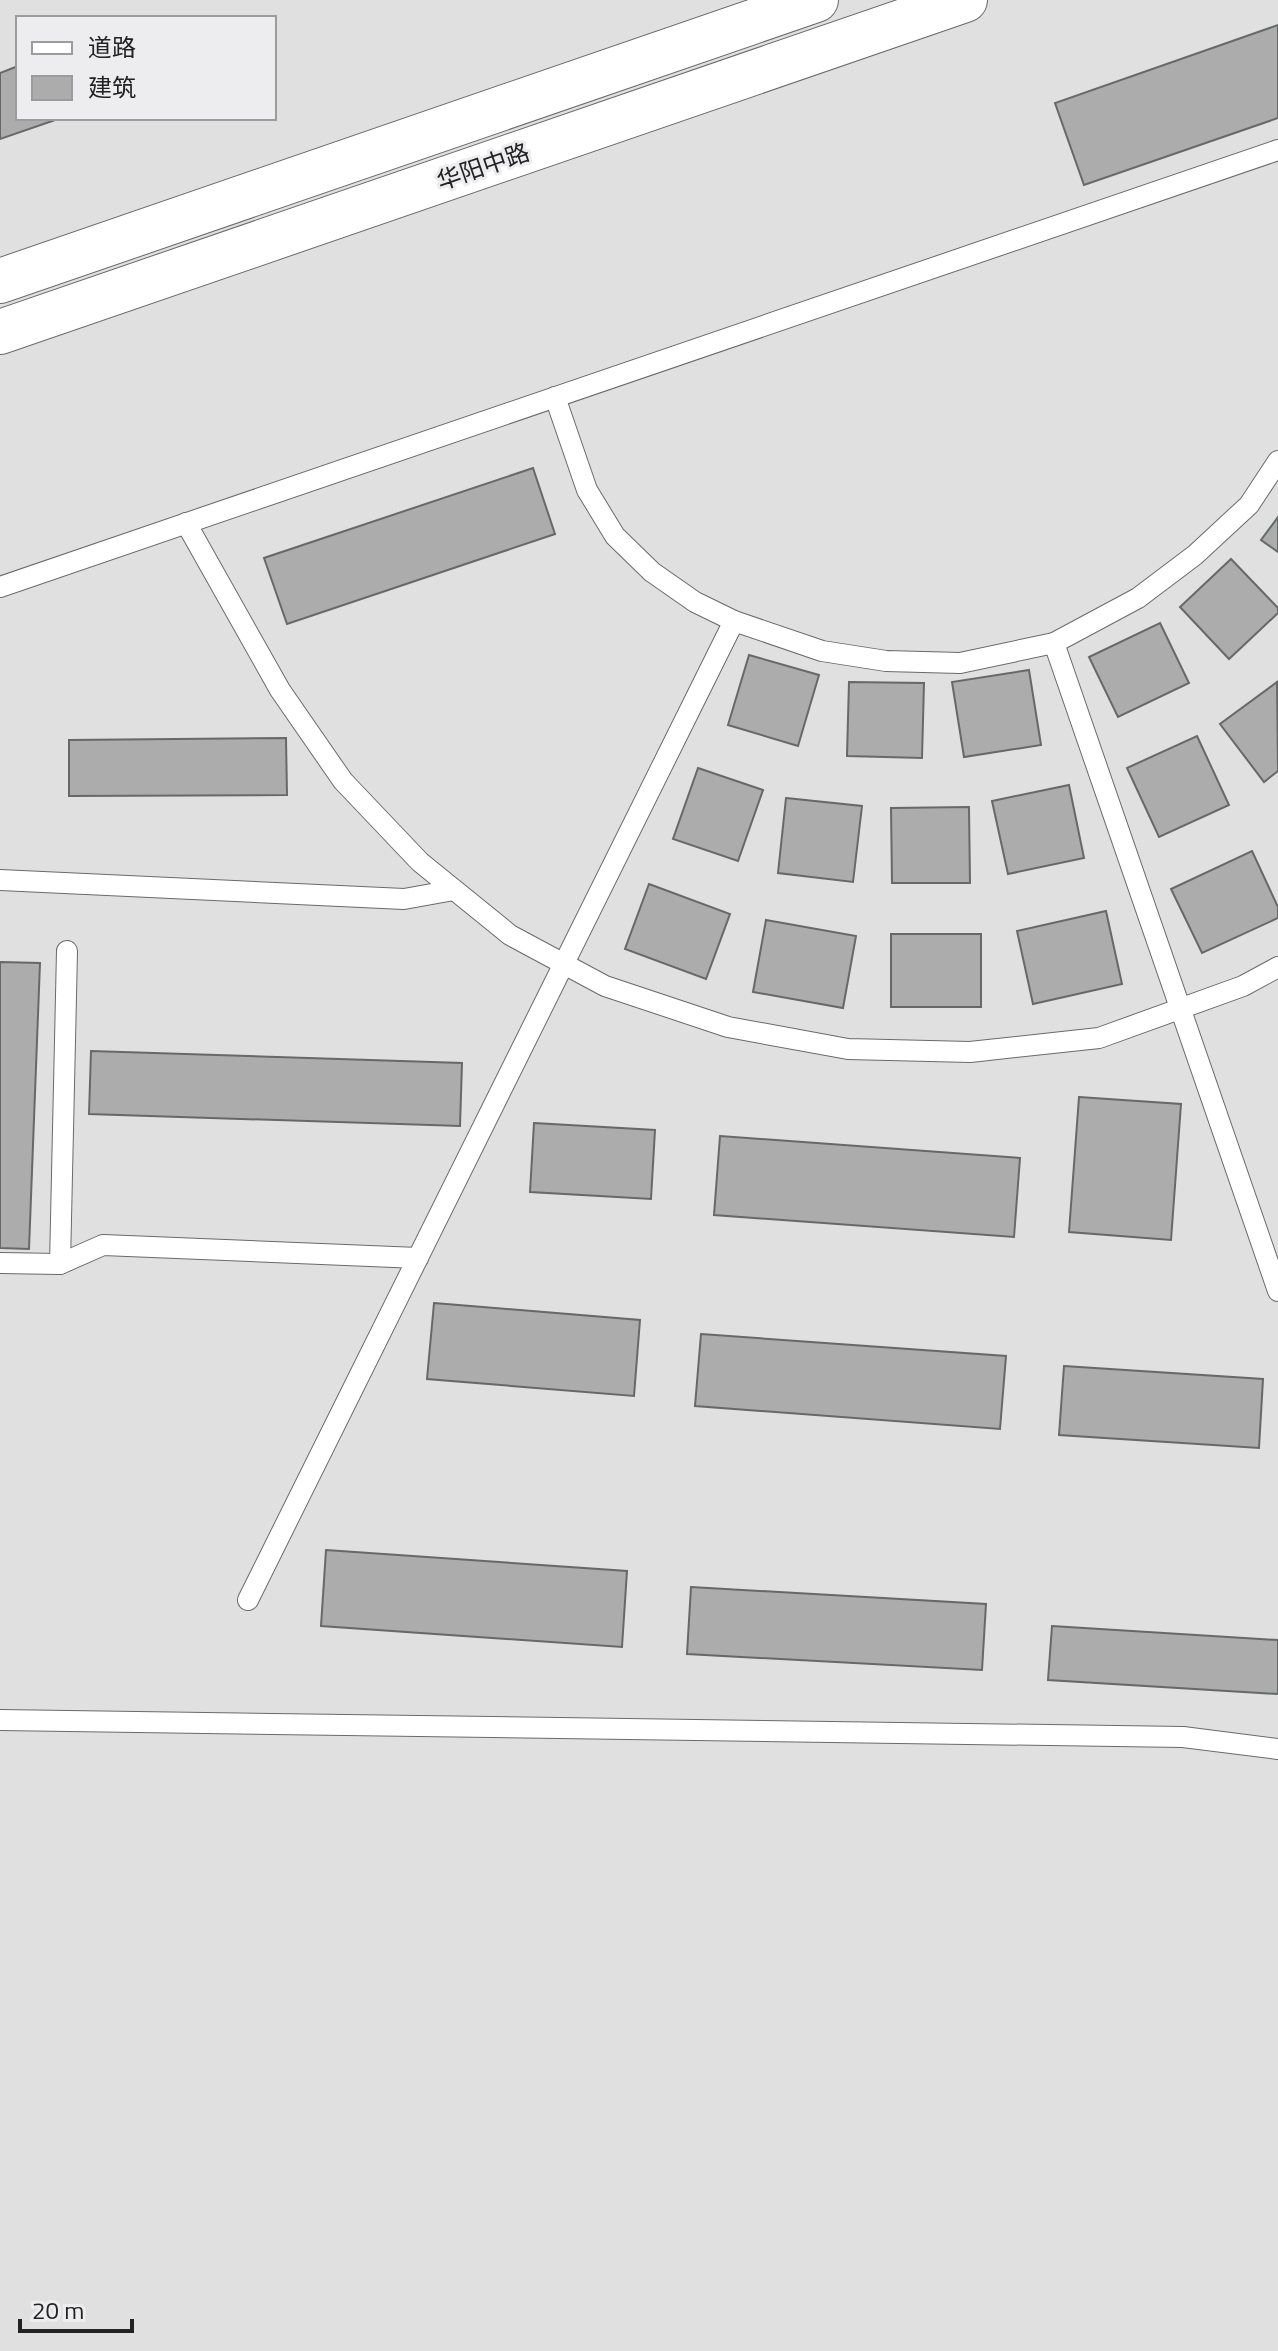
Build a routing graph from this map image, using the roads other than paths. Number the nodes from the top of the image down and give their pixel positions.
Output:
1 (816, 0) edge
2 (965, 0) edge
3 (1278, 150) edge
4 (0, 281) edge
5 (0, 332) edge
6 (555, 397) junction
7 (1278, 461) edge
8 (186, 523) junction
9 (0, 587) edge
10 (734, 621) junction
11 (1054, 643) junction
12 (0, 880) edge
13 (454, 890) junction
14 (67, 951) dead end
15 (564, 964) junction
16 (1278, 967) edge
17 (1181, 1008) junction
18 (418, 1258) junction
19 (0, 1263) edge
20 (60, 1264) junction
21 (1278, 1291) edge
22 (248, 1600) dead end
23 (0, 1720) edge
24 (1278, 1749) edge

1 - 4 main road, 华阳中路
2 - 5 main road, 华阳中路
3 - 6 lane
6 - 8 lane
6 - 10 lane
7 - 11 lane
8 - 9 lane
8 - 13 lane
10 - 11 lane
10 - 15 lane
11 - 17 lane
12 - 13 lane
13 - 15 lane
14 - 20 lane
15 - 17 lane
15 - 18 lane
16 - 17 lane
17 - 21 lane
18 - 20 lane
18 - 22 lane
19 - 20 lane
23 - 24 lane

